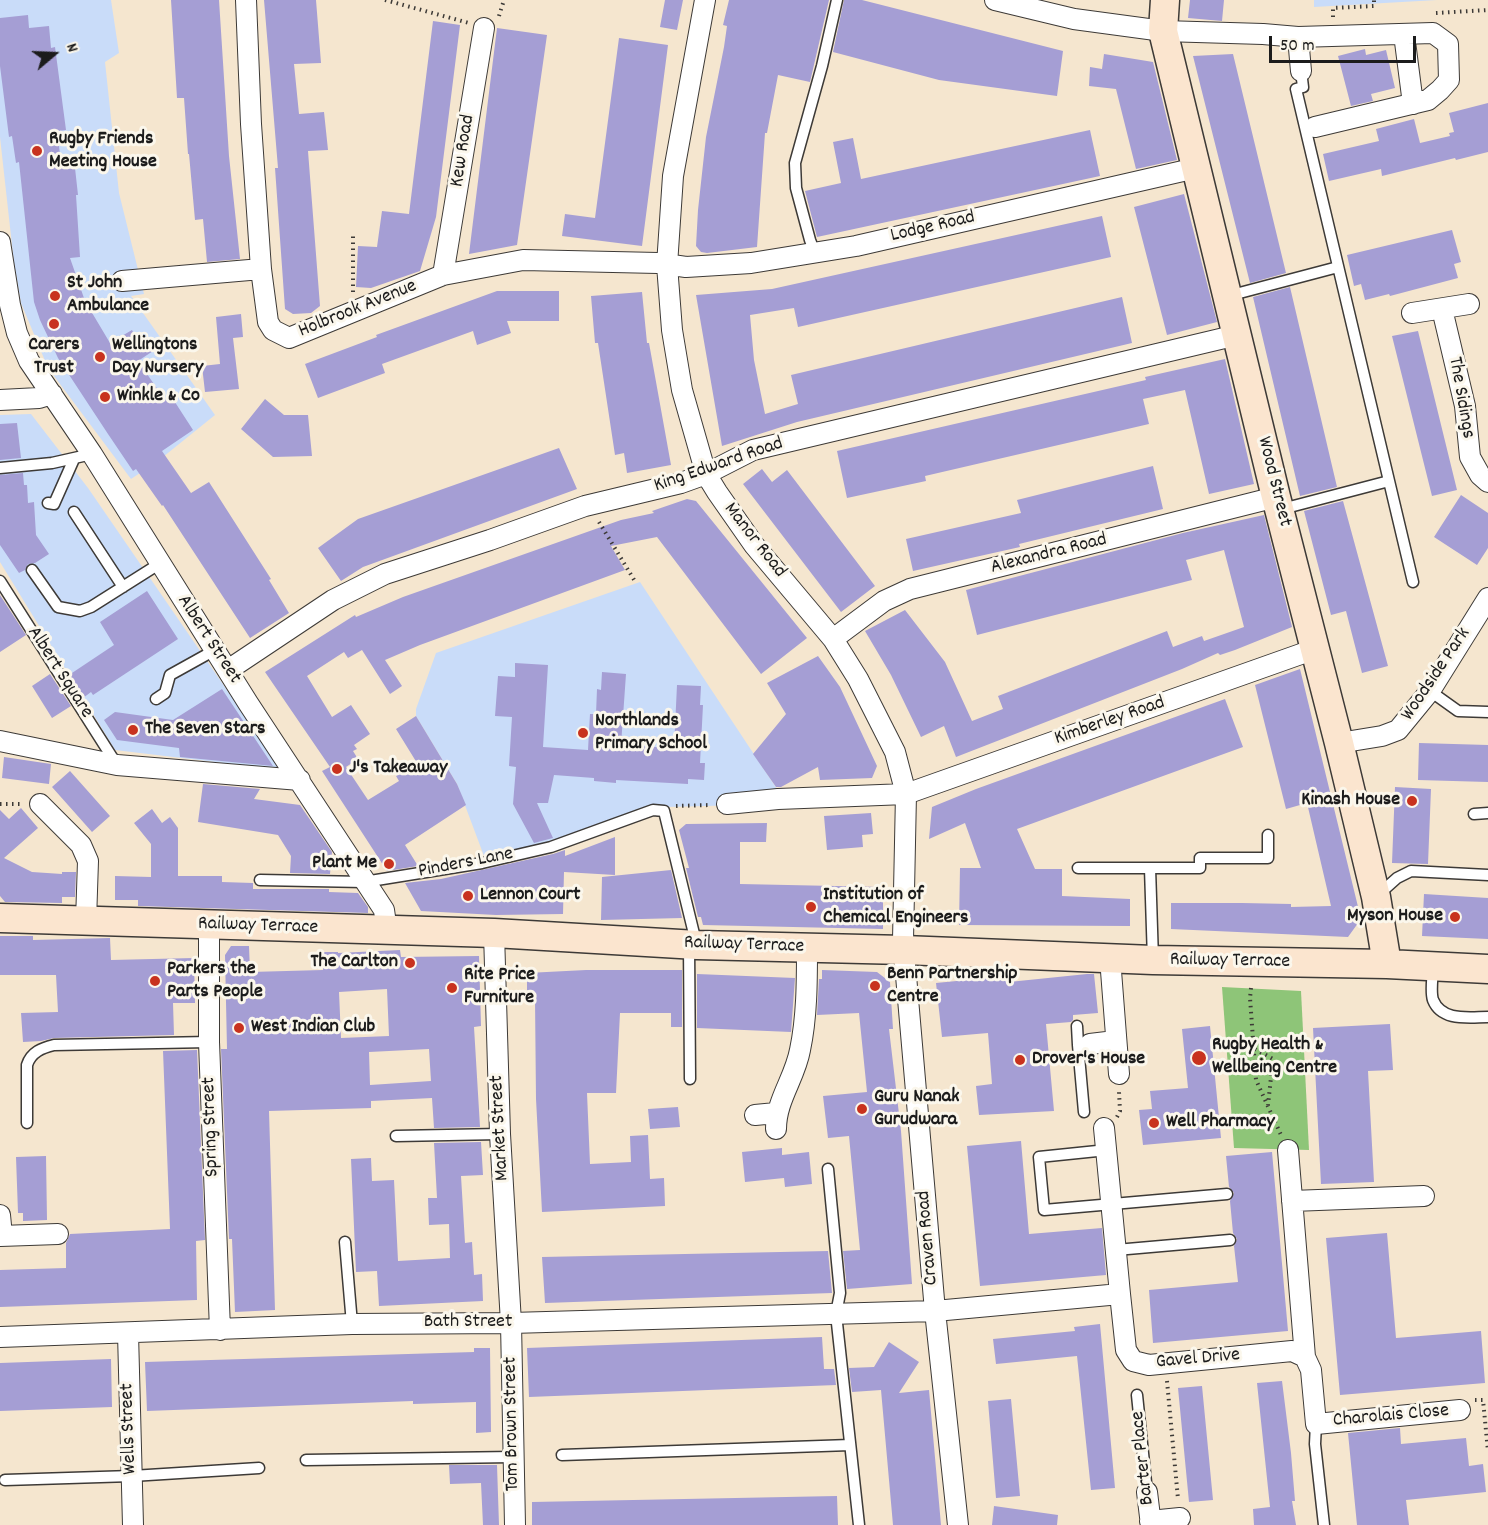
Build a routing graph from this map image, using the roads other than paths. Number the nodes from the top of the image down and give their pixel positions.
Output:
1 (246, 0) edge
2 (705, 0) edge
3 (837, 0) edge
4 (995, 0) edge
5 (1165, 0) edge
6 (484, 28) road end
7 (1163, 31) junction
8 (1404, 34) junction
9 (1298, 37) junction
10 (1301, 71) joint
11 (1413, 104) junction
12 (1315, 127) dead end
13 (1196, 168) junction
14 (0, 242) edge
15 (815, 253) junction
16 (667, 265) junction
17 (1338, 267) junction
18 (261, 269) junction
19 (2, 270) edge
20 (443, 275) junction
21 (122, 282) dead end
22 (1228, 297) junction
23 (1469, 303) dead end
24 (5, 306) edge
25 (1442, 309) junction
26 (1412, 313) dead end
27 (1237, 335) junction
28 (52, 394) junction
29 (0, 400) edge
30 (83, 457) junction
31 (0, 468) edge
32 (706, 474) junction
33 (1389, 481) junction
34 (1488, 482) edge
35 (48, 503) dead end
36 (1277, 504) junction
37 (75, 512) dead end
38 (159, 564) junction
39 (32, 570) dead end
40 (0, 581) edge
41 (1413, 582) dead end
42 (123, 587) junction
43 (1488, 598) edge
44 (833, 639) junction
45 (1315, 649) junction
46 (215, 650) junction
47 (228, 670) junction
48 (1430, 691) junction
49 (156, 699) dead end
50 (1488, 712) edge
51 (0, 741) edge
52 (1339, 743) junction
53 (117, 765) junction
54 (300, 780) junction
55 (906, 794) junction
56 (40, 804) dead end
57 (727, 804) road end
58 (1488, 813) edge
59 (1474, 814) dead end
60 (1268, 835) dead end
61 (1078, 868) dead end
62 (1150, 868) junction
63 (1488, 875) edge
64 (260, 880) dead end
65 (364, 882) junction
66 (1376, 897) junction
67 (0, 918) edge
68 (86, 921) junction
69 (209, 925) junction
70 (387, 931) junction
71 (494, 933) junction
72 (693, 945) junction
73 (807, 948) junction
74 (904, 951) junction
75 (1110, 958) junction
76 (1154, 960) junction
77 (1387, 964) junction
78 (1433, 966) junction
79 (1488, 969) edge
80 (1488, 1017) edge
81 (1077, 1026) dead end
82 (1115, 1041) junction
83 (209, 1042) junction
84 (1084, 1044) junction
85 (1119, 1074) road end
86 (690, 1079) dead end
87 (1084, 1112) dead end
88 (755, 1115) dead end
89 (27, 1123) dead end
90 (501, 1134) junction
91 (396, 1136) dead end
92 (1106, 1139) joint
93 (1288, 1150) road end
94 (828, 1169) dead end
95 (1227, 1194) dead end
96 (1424, 1196) dead end
97 (1292, 1201) junction
98 (1112, 1204) junction
99 (0, 1215) edge
100 (58, 1234) dead end
101 (1, 1236) edge
102 (1230, 1240) dead end
103 (345, 1242) dead end
104 (1116, 1251) junction
105 (1120, 1294) junction
106 (935, 1311) junction
107 (836, 1314) junction
108 (511, 1323) junction
109 (352, 1324) junction
110 (220, 1330) junction
111 (128, 1333) junction
112 (0, 1337) edge
113 (1305, 1357) junction
114 (1137, 1395) dead end
115 (1460, 1410) road end
116 (1316, 1424) junction
117 (850, 1445) junction
118 (562, 1455) dead end
119 (513, 1456) junction
120 (306, 1460) dead end
121 (259, 1468) dead end
122 (132, 1476) junction
123 (5, 1480) dead end
124 (1147, 1492) joint
125 (1180, 1518) road end
126 (1150, 1523) edge
127 (134, 1525) edge
128 (515, 1525) edge
129 (858, 1525) edge
130 (958, 1525) edge
131 (1324, 1525) edge

1 - 18 street, Holbrook Avenue
2 - 16 street, Manor Road
3 - 15 lane
4 - 7 street
5 - 7 street, Wood Street
6 - 20 street, Kew Road
7 - 9 street
7 - 13 street, Wood Street
8 - 9 street
8 - 11 street
8 - 11 street
9 - 10 street
10 - 17 lane
11 - 12 street
13 - 15 street, Lodge Road
13 - 22 street, Wood Street
14 - 19 street, Albert Street
15 - 16 street, Lodge Road
16 - 20 street, Holbrook Avenue
16 - 32 street, Manor Road
17 - 22 lane
17 - 33 lane
18 - 20 street, Holbrook Avenue
18 - 21 street
19 - 24 street, Albert Street
22 - 27 street, Wood Street
23 - 25 street
24 - 28 street, Albert Street
25 - 26 street
25 - 34 street, The Sidings
27 - 32 street, King Edward Road
27 - 36 street, Wood Street
28 - 29 street
28 - 30 street, Albert Street
30 - 31 lane
30 - 35 lane
30 - 38 street, Albert Street
32 - 44 street, Manor Road
32 - 47 street, King Edward Road
33 - 36 lane
33 - 41 lane
36 - 44 street, Alexandra Road
36 - 45 street, Wood Street
37 - 42 lane
38 - 42 lane
38 - 46 street, Albert Street
39 - 42 lane
40 - 53 lane, Albert Square
43 - 48 street, Woodside Park
44 - 55 street, Manor Road
45 - 52 street, Wood Street
45 - 55 street, Kimberley Road
46 - 47 street, Albert Street
46 - 49 lane
47 - 54 street, Albert Street
48 - 50 lane
48 - 52 street, Woodside Park
51 - 53 street
52 - 66 street, Wood Street
53 - 54 street
54 - 65 street, Albert Street
55 - 57 street
55 - 74 street, Manor Road
56 - 68 street
58 - 59 lane
60 - 62 lane
61 - 62 lane
62 - 76 lane
63 - 66 lane
64 - 65 lane, Pinders Lane
65 - 70 street, Albert Street
65 - 72 lane, Pinders Lane
66 - 77 street, Wood Street
67 - 68 street, Railway Terrace
68 - 69 street, Railway Terrace
69 - 70 street, Railway Terrace
69 - 83 street, Spring Street
70 - 71 street, Railway Terrace
71 - 72 street, Railway Terrace
71 - 90 street, Market Street
72 - 73 street, Railway Terrace
72 - 86 lane
73 - 74 street, Railway Terrace
73 - 88 street
74 - 75 street, Railway Terrace
74 - 106 street, Craven Road
75 - 76 street, Railway Terrace
75 - 82 street
76 - 77 street, Railway Terrace
77 - 78 street, Railway Terrace
78 - 79 street, Railway Terrace
78 - 80 lane
81 - 84 lane
82 - 84 street
82 - 85 street
83 - 89 lane
83 - 110 street, Spring Street
84 - 87 lane
90 - 91 lane
90 - 108 street, Market Street
92 - 98 street
92 - 98 lane
93 - 97 street
94 - 107 lane
95 - 98 lane
96 - 97 street
97 - 113 street
98 - 104 street
99 - 101 street
100 - 101 street
102 - 104 lane
103 - 109 lane
104 - 105 street
105 - 106 street
105 - 113 street, Gavel Drive
106 - 107 street, Bath Street
106 - 130 street, Craven Road
107 - 108 street, Bath Street
107 - 117 lane
108 - 109 street, Bath Street
108 - 119 street, Tom Brown Street
109 - 110 street, Bath Street
110 - 111 street, Bath Street
111 - 112 street, Bath Street
111 - 122 street, Wells Street
113 - 116 street
114 - 124 lane, Barter Place
115 - 116 street, Charolais Close
116 - 131 lane, Charolais Close
117 - 118 lane
117 - 129 lane
119 - 120 lane
119 - 128 street, Tom Brown Street
121 - 122 lane
122 - 123 lane
122 - 127 street, Wells Street
124 - 126 street, Barter Place
125 - 126 street, Barter Place

